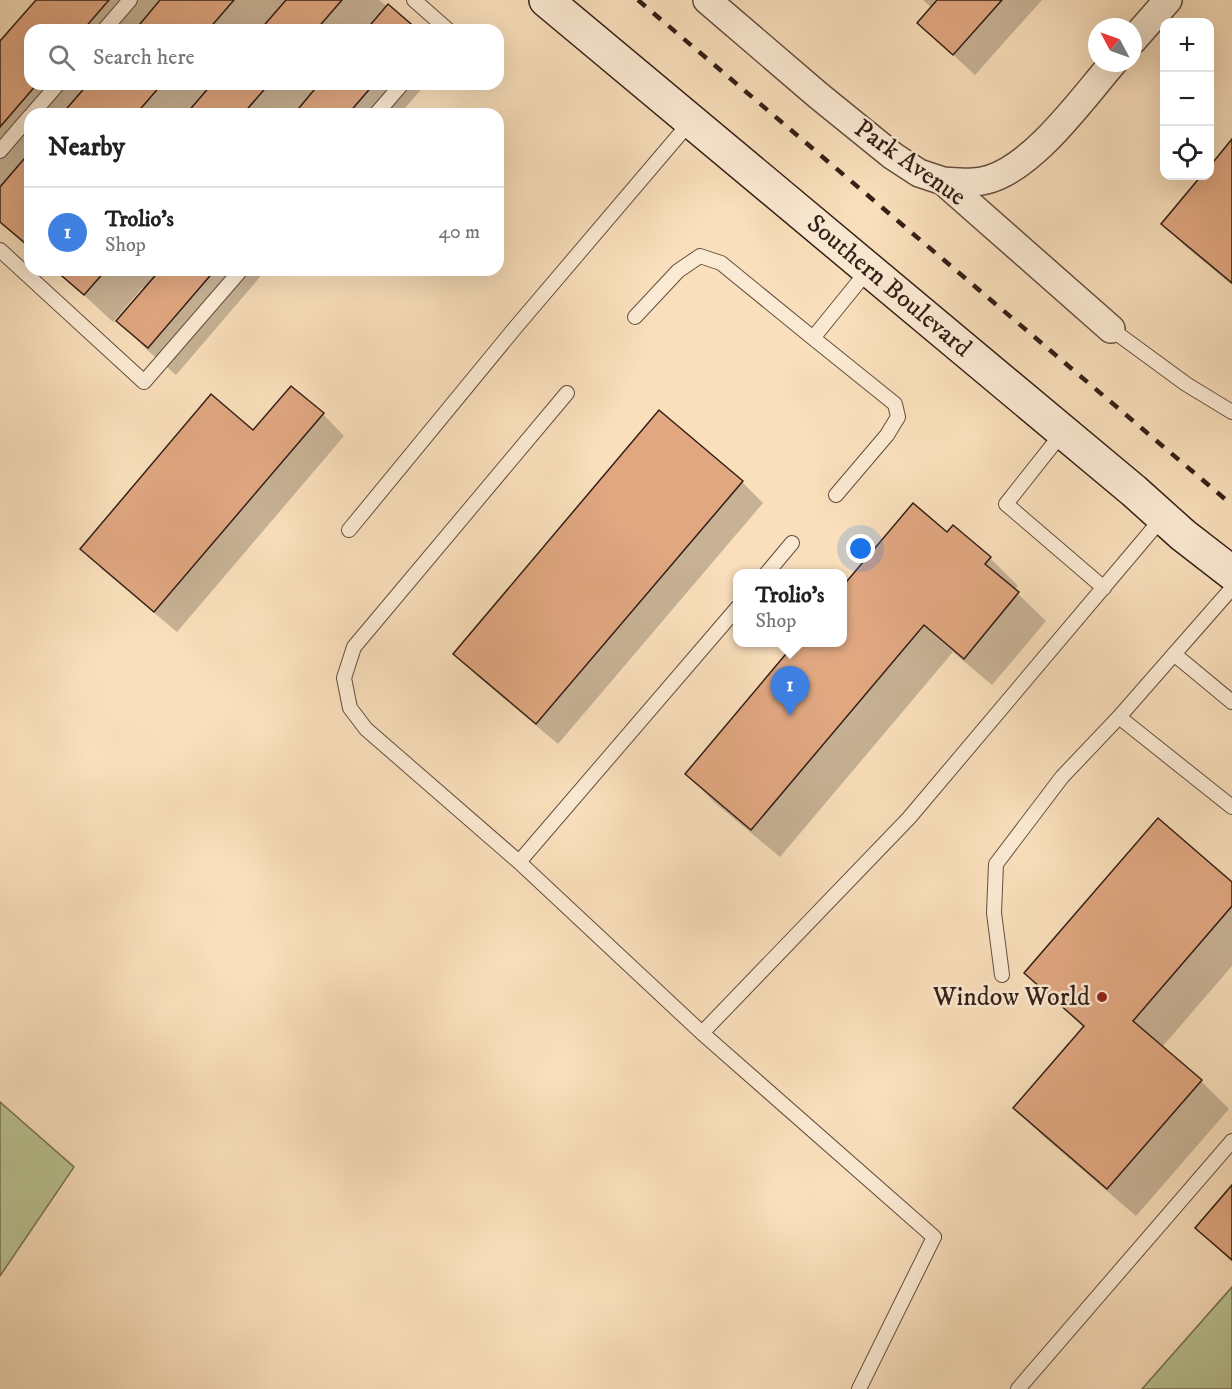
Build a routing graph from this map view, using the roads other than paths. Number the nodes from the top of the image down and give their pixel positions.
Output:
1 (130, 0) edge
2 (414, 0) edge
3 (546, 0) edge
4 (707, 0) edge
5 (1168, 0) edge
6 (109, 24) edge
7 (441, 24) edge
8 (1142, 30) edge
9 (1105, 72) edge
10 (53, 90) edge
11 (397, 90) edge
12 (37, 108) edge
13 (381, 108) edge
14 (691, 121) junction
15 (24, 123) edge
16 (0, 151) edge
17 (943, 181) junction
18 (0, 250) edge
19 (869, 269) junction
20 (24, 272) edge
21 (28, 276) edge
22 (236, 276) edge
23 (635, 317) dead end
24 (1111, 329) joint
25 (813, 338) junction
26 (567, 393) dead end
27 (1232, 412) edge
28 (1064, 432) junction
29 (836, 495) dead end
30 (1163, 517) junction
31 (349, 530) dead end
32 (792, 543) dead end
33 (769, 569) edge
34 (1232, 573) edge
35 (1104, 588) junction
36 (1232, 588) edge
37 (733, 613) edge
38 (1174, 654) junction
39 (1232, 702) edge
40 (1119, 717) junction
41 (1232, 807) edge
42 (519, 862) junction
43 (1002, 975) dead end
44 (702, 1033) junction
45 (1232, 1141) edge
46 (859, 1389) edge
47 (1018, 1389) edge

1 - 6 lane
2 - 7 lane
3 - 14 street, Southern Boulevard
4 - 17 street, Park Avenue
5 - 8 street
9 - 17 street
10 - 12 lane
11 - 13 lane
14 - 19 street, Southern Boulevard
14 - 31 lane
15 - 16 lane
17 - 24 street, Park Avenue
18 - 20 lane
19 - 25 lane
19 - 28 street, Southern Boulevard
21 - 22 lane
23 - 25 lane
24 - 27 lane
25 - 29 lane
26 - 42 lane
28 - 30 street, Southern Boulevard
28 - 35 lane
30 - 34 street, Southern Boulevard
30 - 35 lane
32 - 33 lane
35 - 44 lane
36 - 38 lane
37 - 42 lane
38 - 39 lane
38 - 40 lane
40 - 41 lane
40 - 43 lane
42 - 44 lane
44 - 46 lane
45 - 47 lane

